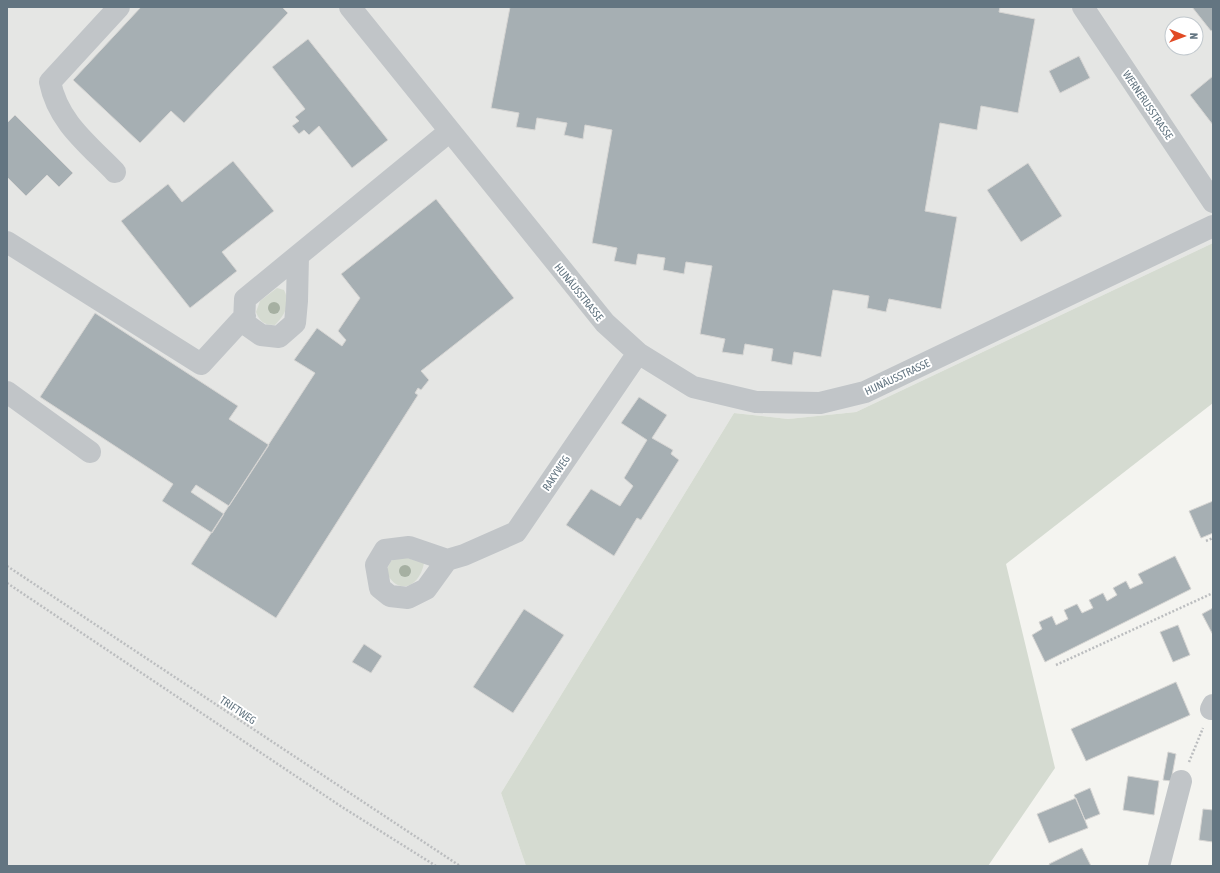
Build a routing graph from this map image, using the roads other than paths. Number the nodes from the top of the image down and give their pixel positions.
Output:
1 (118, 7) edge
2 (350, 7) edge
3 (1082, 7) edge
4 (450, 131) junction
5 (115, 172) dead end
6 (1213, 202) edge
7 (1213, 226) edge
8 (7, 242) edge
9 (298, 256) junction
10 (245, 316) junction
11 (638, 353) junction
12 (7, 392) edge
13 (90, 452) dead end
14 (447, 560) dead end
15 (1181, 781) road end
16 (1159, 866) edge

1 - 5 street
2 - 4 street, HUNÄUSSTRASSE
3 - 6 street, WERNERUSSTRASSE
4 - 9 street
4 - 11 street, HUNÄUSSTRASSE
7 - 11 street, HUNÄUSSTRASSE
8 - 10 street
9 - 10 street
9 - 10 street
11 - 14 street, RAKYWEG
12 - 13 street
15 - 16 street

